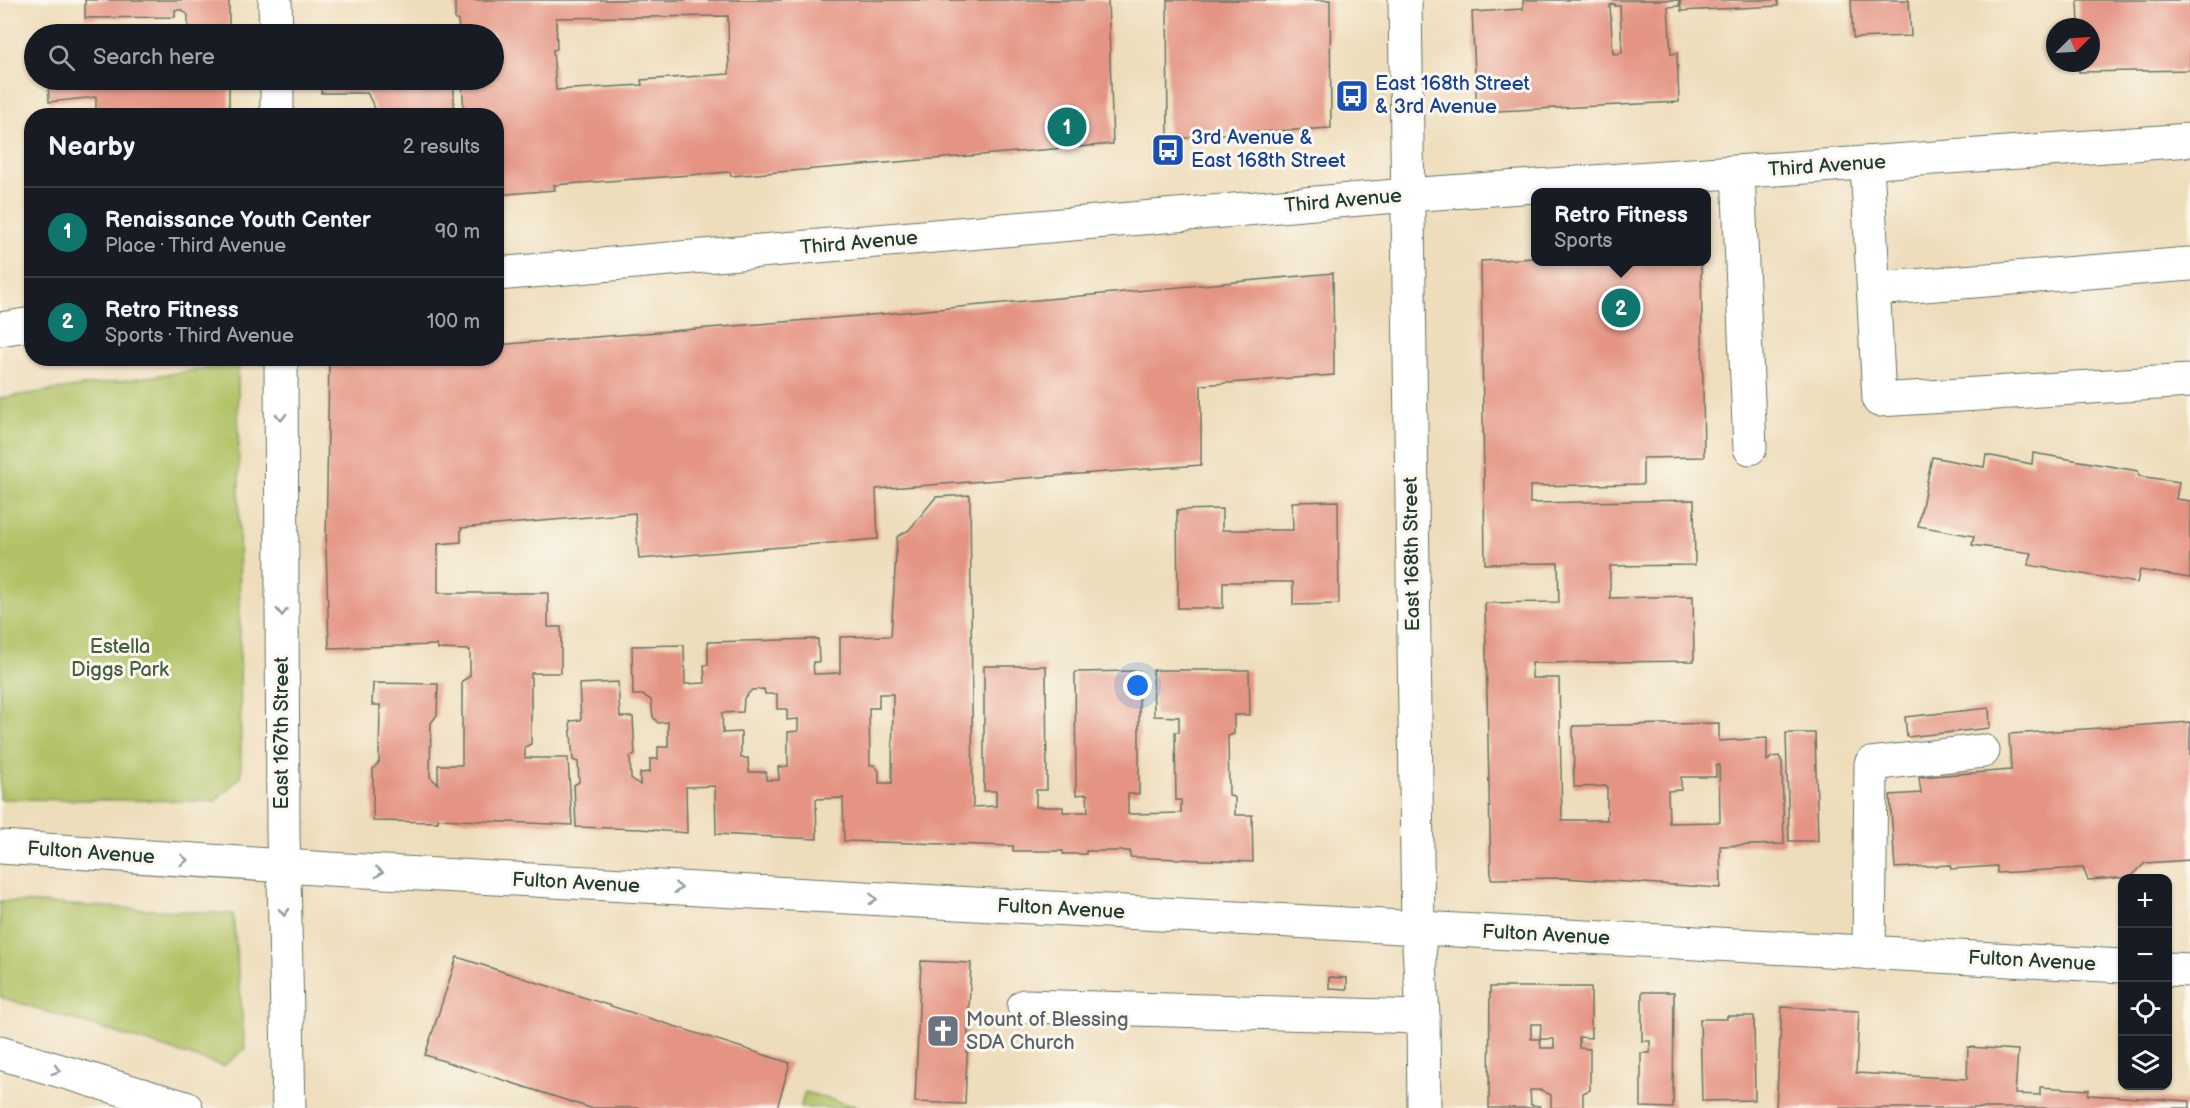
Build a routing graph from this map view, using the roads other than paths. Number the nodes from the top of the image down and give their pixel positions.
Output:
1 (275, 0) edge
2 (1405, 0) edge
3 (276, 24) edge
4 (277, 90) edge
5 (278, 108) edge
6 (2190, 140) edge
7 (1867, 163) junction
8 (1738, 172) junction
9 (1407, 195) junction
10 (2190, 264) edge
11 (504, 273) edge
12 (1874, 289) junction
13 (24, 325) edge
14 (0, 328) edge
15 (281, 366) edge
16 (2190, 381) edge
17 (1750, 448) dead end
18 (1983, 751) dead end
19 (0, 847) edge
20 (283, 867) junction
21 (1418, 928) junction
22 (1869, 953) junction
23 (2118, 966) edge
24 (2172, 969) edge
25 (2190, 970) edge
26 (1024, 1006) dead end
27 (1424, 1017) junction
28 (0, 1053) edge
29 (186, 1108) edge
30 (289, 1108) edge
31 (1424, 1108) edge

1 - 3 street
2 - 9 street, East 168th Street
4 - 5 street
6 - 7 street, Third Avenue
7 - 8 street, Third Avenue
7 - 12 street
8 - 9 street, Third Avenue
8 - 17 street
9 - 11 street, Third Avenue
9 - 21 street, East 168th Street
10 - 12 street
12 - 16 street
13 - 14 street
15 -> 20 street, East 167th Street
18 - 22 street
19 -> 20 street, Fulton Avenue
20 -> 21 street, Fulton Avenue
20 -> 30 street, East 167th Street
21 - 22 street, Fulton Avenue
21 - 27 street, East 168th Street
22 - 23 street, Fulton Avenue
24 - 25 street
26 - 27 street
27 - 31 street, East 168th Street
28 -> 29 street

